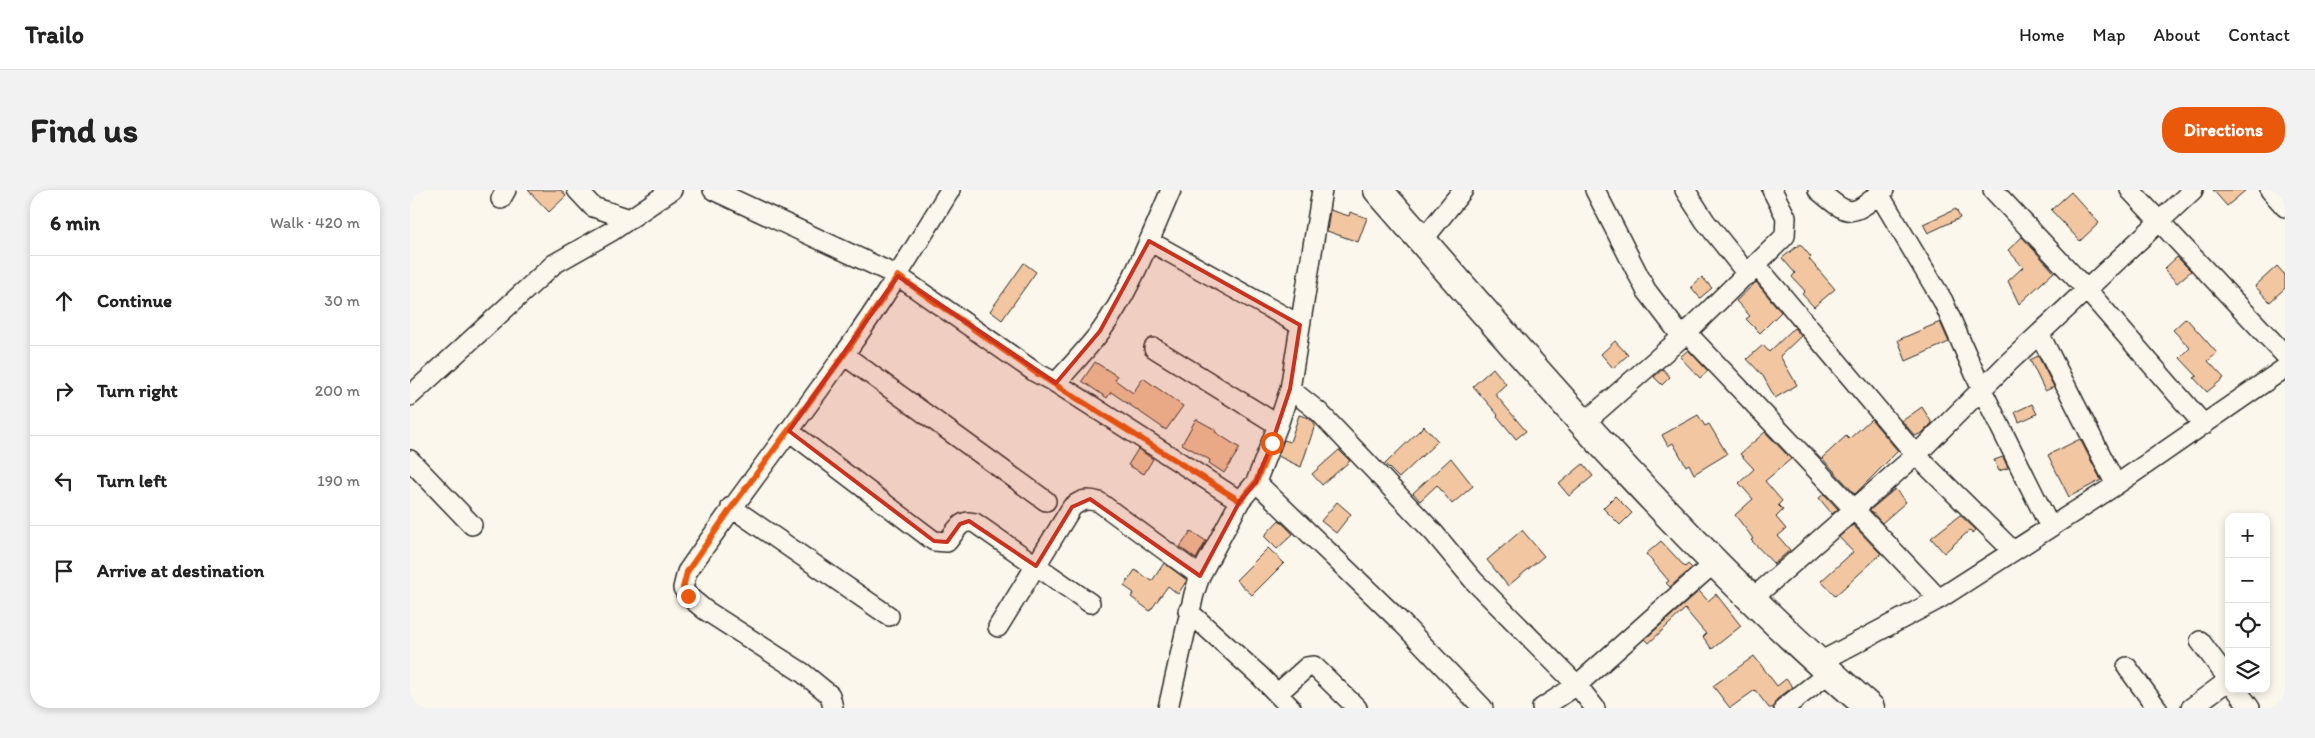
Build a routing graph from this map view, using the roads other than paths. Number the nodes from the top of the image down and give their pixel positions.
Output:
1 (578, 190) edge
2 (672, 190) edge
3 (713, 190) edge
4 (950, 190) edge
5 (1171, 190) edge
6 (1322, 190) edge
7 (1378, 190) edge
8 (1462, 190) edge
9 (1595, 190) edge
10 (1685, 190) edge
11 (1772, 190) edge
12 (1818, 190) edge
13 (1993, 190) edge
14 (2130, 190) edge
15 (2193, 190) edge
16 (2270, 190) edge
17 (1882, 192) edge
18 (2285, 207) edge
19 (630, 219) junction
20 (2160, 221) junction
21 (1150, 241) junction
22 (1422, 241) junction
23 (1753, 270) junction
24 (898, 276) junction
25 (2086, 289) junction
26 (1300, 325) junction
27 (1685, 335) junction
28 (2040, 335) junction
29 (1154, 348) dead end
30 (844, 355) junction
31 (2285, 355) edge
32 (2285, 368) edge
33 (1056, 383) junction
34 (1290, 389) junction
35 (1982, 390) junction
36 (410, 396) edge
37 (1584, 423) junction
38 (2204, 424) junction
39 (1278, 425) junction
40 (789, 431) junction
41 (1916, 455) junction
42 (410, 460) edge
43 (1256, 482) junction
44 (2116, 485) junction
45 (1046, 501) dead end
46 (1240, 501) junction
47 (732, 507) junction
48 (1854, 511) junction
49 (472, 525) dead end
50 (2050, 527) junction
51 (2013, 551) junction
52 (1714, 563) junction
53 (1036, 566) junction
54 (1200, 576) junction
55 (1753, 598) junction
56 (1939, 599) junction
57 (1090, 603) dead end
58 (1188, 611) junction
59 (889, 616) dead end
60 (998, 627) dead end
61 (2200, 641) dead end
62 (2127, 667) dead end
63 (1824, 668) junction
64 (2225, 675) edge
65 (2225, 683) edge
66 (1577, 685) junction
67 (2239, 693) edge
68 (1277, 694) junction
69 (836, 705) edge
70 (1868, 707) edge
71 (1168, 708) edge
72 (1291, 708) edge
73 (1357, 708) edge
74 (1483, 708) edge
75 (1542, 708) edge
76 (1595, 708) edge
77 (1784, 708) edge
78 (2157, 708) edge
79 (2191, 708) edge
80 (2250, 708) edge

1 - 19 street
2 - 19 street
3 - 24 street
4 - 24 street
5 - 21 street
6 - 26 street
7 - 22 highway
8 - 22 street
9 - 27 street
10 - 23 street
11 - 23 street
12 - 17 street
13 - 25 street
14 - 20 street
15 - 20 street
16 - 18 street
17 - 35 street
19 - 36 street
20 - 25 street
20 - 31 street
21 - 26 street
21 - 33 street
22 - 37 highway
23 - 27 street
23 - 41 street
24 - 30 street
24 - 33 street
25 - 28 street
25 - 38 street
26 - 34 street
27 - 37 street
27 - 48 street
28 - 35 street
28 - 44 street
29 - 39 street
30 - 40 street
30 - 45 street
32 - 38 street
33 - 46 street
34 - 39 street
34 - 66 street
35 - 41 street
35 - 50 street
37 - 52 highway
38 - 44 street
39 - 43 street
40 - 47 street
40 - 53 street
41 - 48 street
41 - 51 street
42 - 49 street
43 - 46 street
43 - 74 street
44 - 50 street
46 - 54 street
47 - 59 street
47 - 69 street
48 - 55 street
48 - 56 street
50 - 51 street
51 - 56 street
52 - 55 highway
52 - 66 street
53 - 54 street
53 - 57 street
53 - 60 street
54 - 58 street
55 - 63 highway
56 - 63 street
58 - 68 street
58 - 71 street
61 - 64 street
62 - 78 street
63 - 70 highway
63 - 77 street
65 - 79 street
66 - 75 street
66 - 76 street
67 - 80 street
68 - 72 street
68 - 73 street

